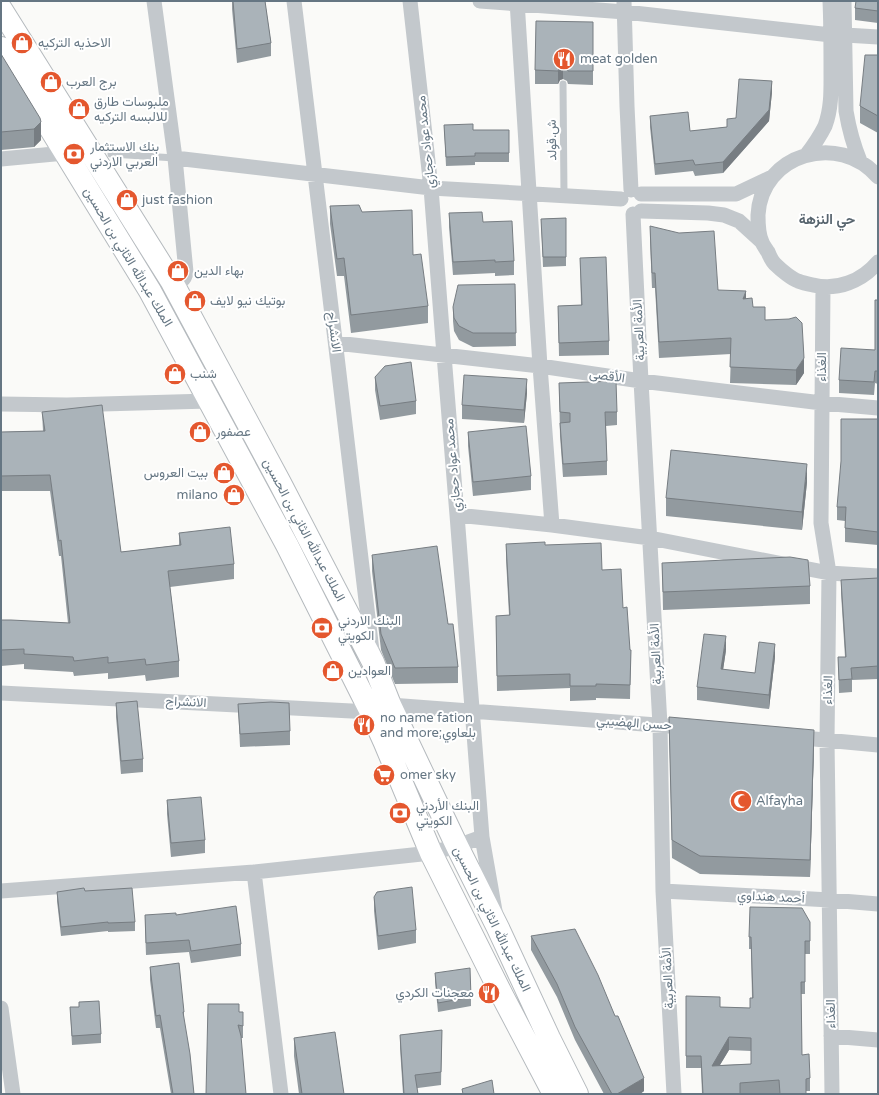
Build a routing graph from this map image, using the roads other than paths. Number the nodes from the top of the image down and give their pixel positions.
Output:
1 (154, 1) edge
2 (294, 1) edge
3 (410, 1) edge
4 (480, 1) edge
5 (830, 1) edge
6 (844, 1) edge
7 (517, 2) edge
8 (564, 4) edge
9 (624, 6) edge
10 (1, 9) edge
11 (838, 35) junction
12 (878, 38) edge
13 (1, 48) edge
14 (563, 84) dead end
15 (86, 147) junction
16 (65, 153) junction
17 (111, 154) dead end
18 (807, 154) junction
19 (175, 158) junction
20 (1, 159) edge
21 (860, 161) junction
22 (315, 175) junction
23 (772, 177) junction
24 (878, 177) edge
25 (431, 188) junction
26 (530, 194) junction
27 (631, 194) junction
28 (564, 196) junction
29 (637, 212) junction
30 (761, 241) junction
31 (878, 262) edge
32 (172, 282) junction
33 (822, 287) junction
34 (336, 343) junction
35 (444, 355) junction
36 (540, 366) junction
37 (641, 381) junction
38 (209, 401) junction
39 (822, 403) junction
40 (1, 404) edge
41 (878, 408) edge
42 (457, 515) junction
43 (552, 525) junction
44 (650, 538) junction
45 (829, 573) junction
46 (878, 576) edge
47 (373, 662) junction
48 (1, 693) edge
49 (380, 708) junction
50 (473, 712) junction
51 (660, 725) junction
52 (683, 727) edge
53 (782, 736) edge
54 (828, 740) junction
55 (878, 745) edge
56 (482, 837) junction
57 (457, 846) junction
58 (431, 853) junction
59 (254, 872) junction
60 (1, 891) edge
61 (663, 891) junction
62 (830, 900) junction
63 (878, 904) edge
64 (498, 928) junction
65 (1, 1008) edge
66 (831, 1036) junction
67 (878, 1040) edge
68 (6, 1078) edge
69 (12, 1094) edge
70 (281, 1094) edge
71 (554, 1094) edge
72 (577, 1094) edge
73 (674, 1094) edge
74 (832, 1094) edge

1 - 19 street
2 - 22 street, الانشراح
3 - 25 street, محمد عواد حجازي
4 - 7 street
5 - 11 street
6 - 11 street
7 - 8 street
7 - 26 street
8 - 9 street
9 - 11 street
9 - 27 street
10 - 15 main road, الملك عبدالله الثاني بن الحسين
11 - 12 street
11 - 18 street
11 - 21 street
13 - 16 main road, الملك عبدالله الثاني بن الحسين
14 - 28 lane, ش.قولد
15 - 16 street
15 - 32 main road, الملك عبدالله الثاني بن الحسين
16 - 20 street
16 - 38 main road, الملك عبدالله الثاني بن الحسين
17 - 19 lane
18 - 21 street
18 - 23 street
19 - 22 street
19 - 32 street
21 - 24 street
22 - 25 street
22 - 34 street, الانشراح
23 - 27 street
23 - 30 street
25 - 26 street
25 - 35 street, محمد عواد حجازي
26 - 28 street
26 - 36 street
27 - 28 street
27 - 29 street
27 - 29 street
29 - 30 street
29 - 37 street, الأمة العربية
30 - 33 street
31 - 33 street
32 - 47 main road, الملك عبدالله الثاني بن الحسين
33 - 39 street, الغذاء
34 - 35 street, الأقصى
34 - 47 street, الانشراح
35 - 36 street, الأقصى
35 - 42 street, محمد عواد حجازي
36 - 37 street, الأقصى
36 - 43 street
37 - 39 street, الأقصى
37 - 44 street, الأمة العربية
38 - 40 street
38 - 49 main road, الملك عبدالله الثاني بن الحسين
39 - 41 street, الأقصى
39 - 45 street, الغذاء
42 - 43 street
42 - 50 street, محمد عواد حجازي
43 - 44 street
44 - 45 street
44 - 51 street, الأمة العربية
45 - 46 street
45 - 54 street, الغذاء
47 - 49 main road, الملك عبدالله الثاني بن الحسين
48 - 49 street, الانشراح
49 - 50 street, حسن الهضيبي
49 - 57 main road, الملك عبدالله الثاني بن الحسين
49 - 58 main road, الملك عبدالله الثاني بن الحسين
50 - 51 street, حسن الهضيبي
50 - 56 street, محمد عواد حجازي
51 - 52 street, حسن الهضيبي
51 - 61 street, الأمة العربية
53 - 54 street
54 - 55 street
54 - 62 street, الغذاء
56 - 57 street
56 - 64 street, محمد عواد حجازي
57 - 58 street
57 - 64 main road, الملك عبدالله الثاني بن الحسين
58 - 59 street
58 - 71 main road, الملك عبدالله الثاني بن الحسين
59 - 60 street
59 - 70 street
61 - 62 street, أحمد هنداوي
61 - 73 street, الأمة العربية
62 - 63 street, أحمد هنداوي
62 - 66 street, الغذاء
64 - 72 main road, الملك عبدالله الثاني بن الحسين
65 - 68 street
66 - 67 street
66 - 74 street, الغذاء
68 - 69 street

